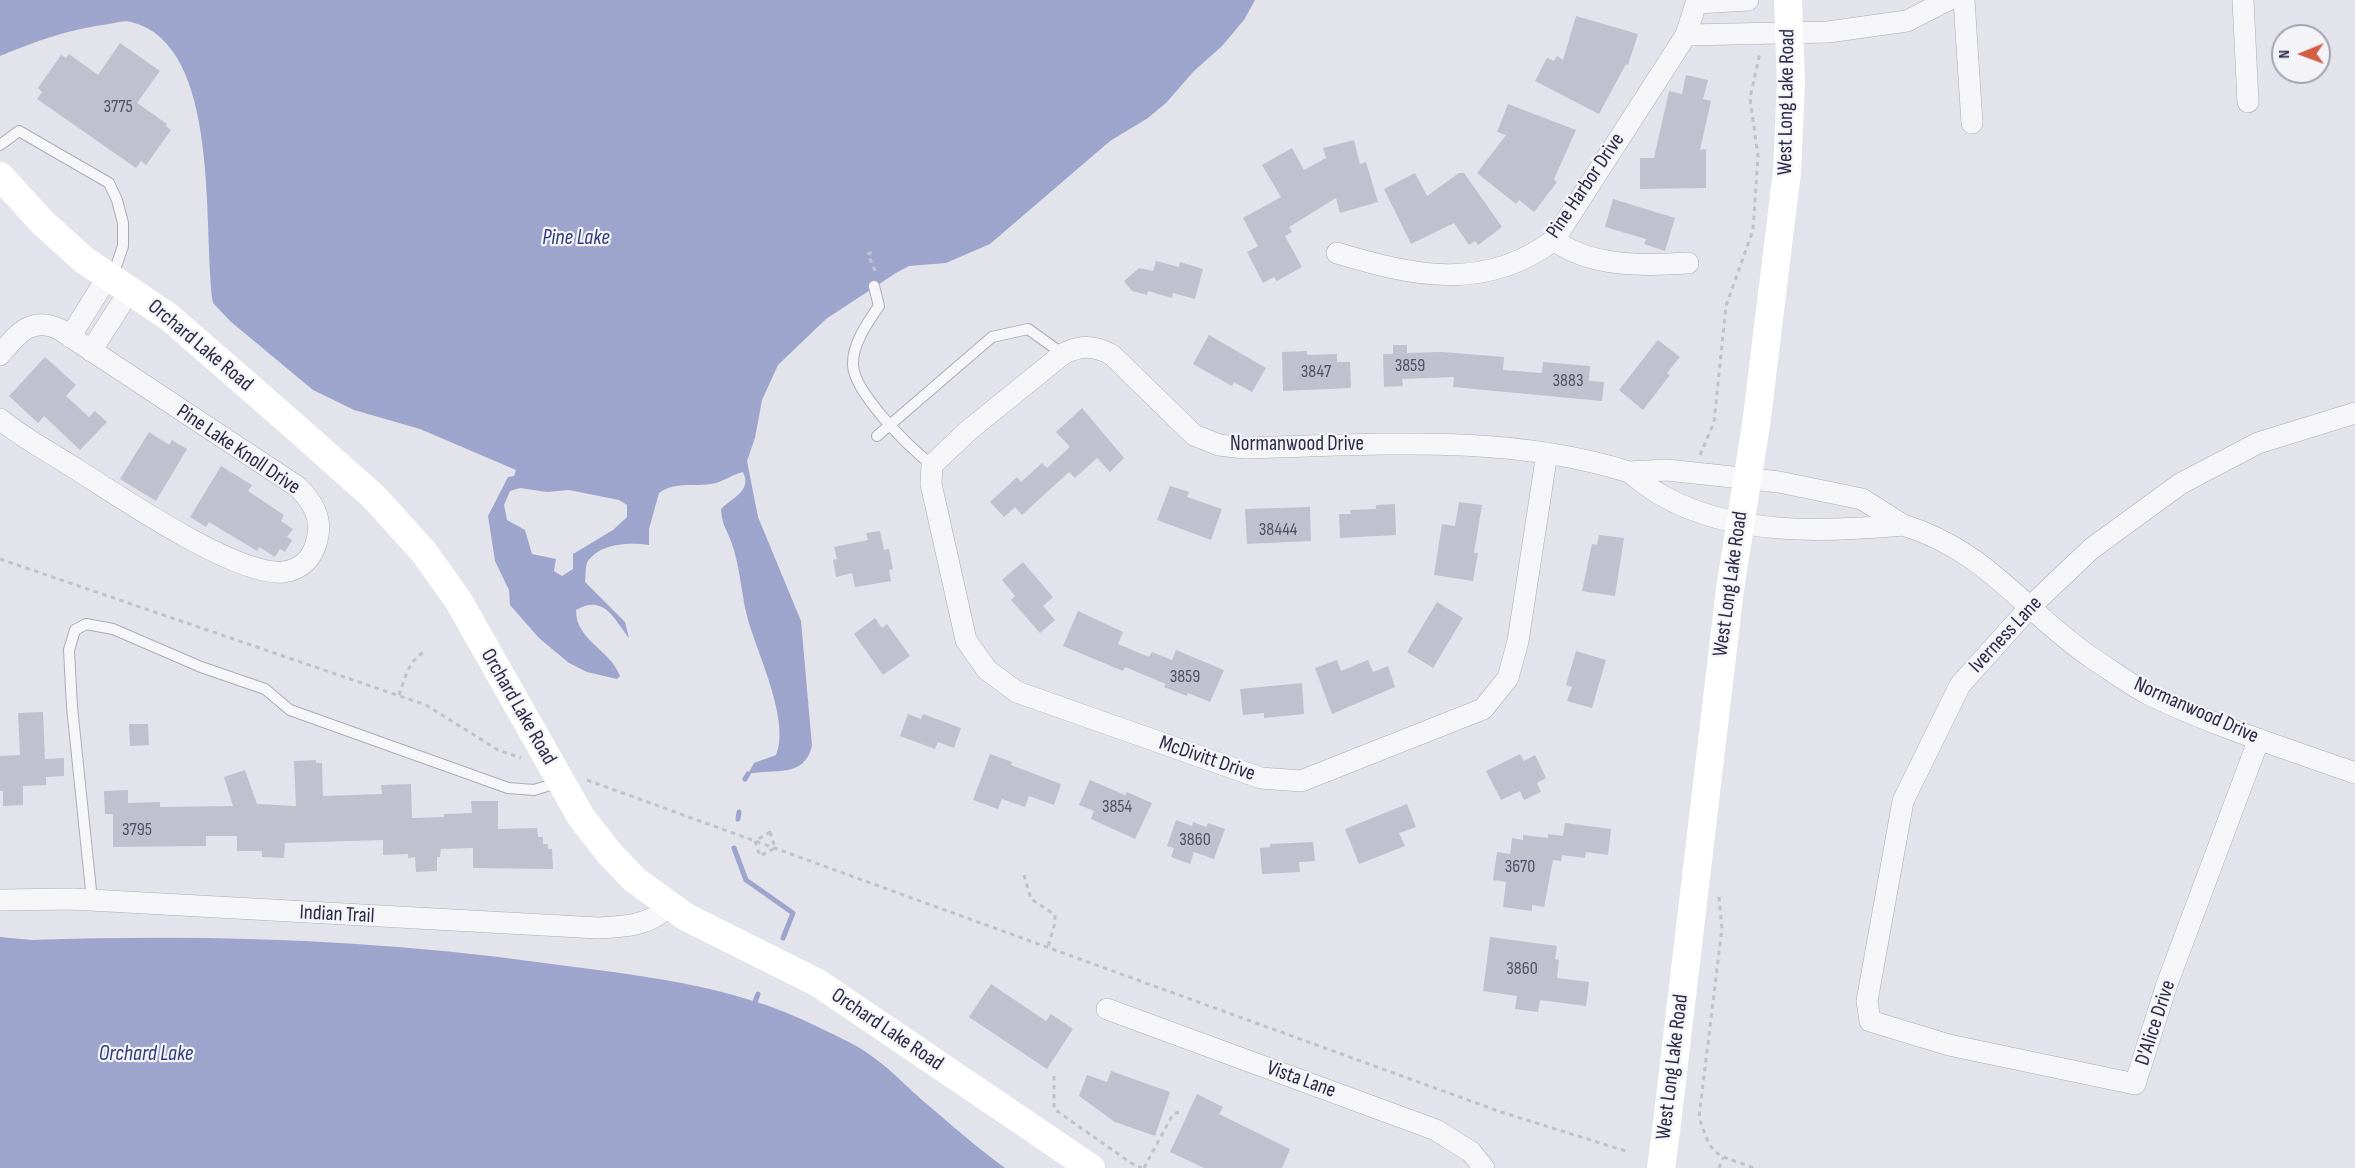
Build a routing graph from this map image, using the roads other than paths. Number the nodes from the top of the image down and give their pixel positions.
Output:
1 (1748, 0) edge
2 (1788, 0) edge
3 (1948, 0) edge
4 (1964, 0) edge
5 (2243, 0) edge
6 (1697, 2) edge
7 (1790, 33) junction
8 (1686, 35) junction
9 (2248, 102) dead end
10 (1972, 123) dead end
11 (0, 146) edge
12 (0, 176) edge
13 (1554, 240) junction
14 (1337, 253) dead end
15 (1688, 263) dead end
16 (117, 281) junction
17 (877, 283) road end
18 (70, 337) junction
19 (91, 351) junction
20 (1063, 354) junction
21 (0, 355) edge
22 (2355, 413) edge
23 (0, 419) edge
24 (891, 423) junction
25 (877, 436) dead end
26 (1547, 453) junction
27 (932, 465) junction
28 (1629, 472) junction
29 (1746, 477) junction
30 (1740, 521) junction
31 (1903, 525) junction
32 (2030, 607) junction
33 (2259, 739) junction
34 (2355, 773) edge
35 (557, 775) junction
36 (0, 900) edge
37 (92, 900) junction
38 (668, 906) junction
39 (1107, 1009) dead end
40 (1870, 1021) joint
41 (1091, 1168) edge
42 (1484, 1168) edge
43 (1660, 1168) edge

1 - 6 street
2 - 7 main road, West Long Lake Road
3 - 7 street
4 - 10 street
5 - 9 street
6 - 8 street, Pine Harbor Drive
7 - 8 street
7 - 29 main road, West Long Lake Road
8 - 13 street, Pine Harbor Drive
11 - 16 lane
12 - 16 main road, Orchard Lake Road
13 - 14 street, Pine Harbor Drive
13 - 15 street
16 - 18 street
16 - 19 street
16 - 35 main road, Orchard Lake Road
17 - 24 lane
18 - 19 street, Pine Lake Knoll Drive
18 - 21 street, Pine Lake Knoll Drive
19 - 23 street, Pine Lake Knoll Drive
20 - 24 lane
20 - 26 street, Normanwood Drive
20 - 27 street, Normanwood Drive
22 - 32 street, Iverness Lane
24 - 25 lane
24 - 27 lane
26 - 27 street, McDivitt Drive
26 - 28 street, Normanwood Drive
28 - 29 street, Normanwood Drive
28 - 30 street, Normanwood Drive
29 - 30 main road, West Long Lake Road
29 - 31 street, Normanwood Drive
30 - 31 street, Normanwood Drive
30 - 43 main road, West Long Lake Road, bridge
31 - 32 street, Normanwood Drive
32 - 33 street, Normanwood Drive
32 - 40 street, Iverness Lane
33 - 34 street, Normanwood Drive
33 - 40 street, D'Alice Drive
35 - 37 lane
35 - 38 main road, Orchard Lake Road
36 - 37 street, Indian Trail
37 - 38 street, Indian Trail
38 - 41 main road, Orchard Lake Road
39 - 42 street, Vista Lane

